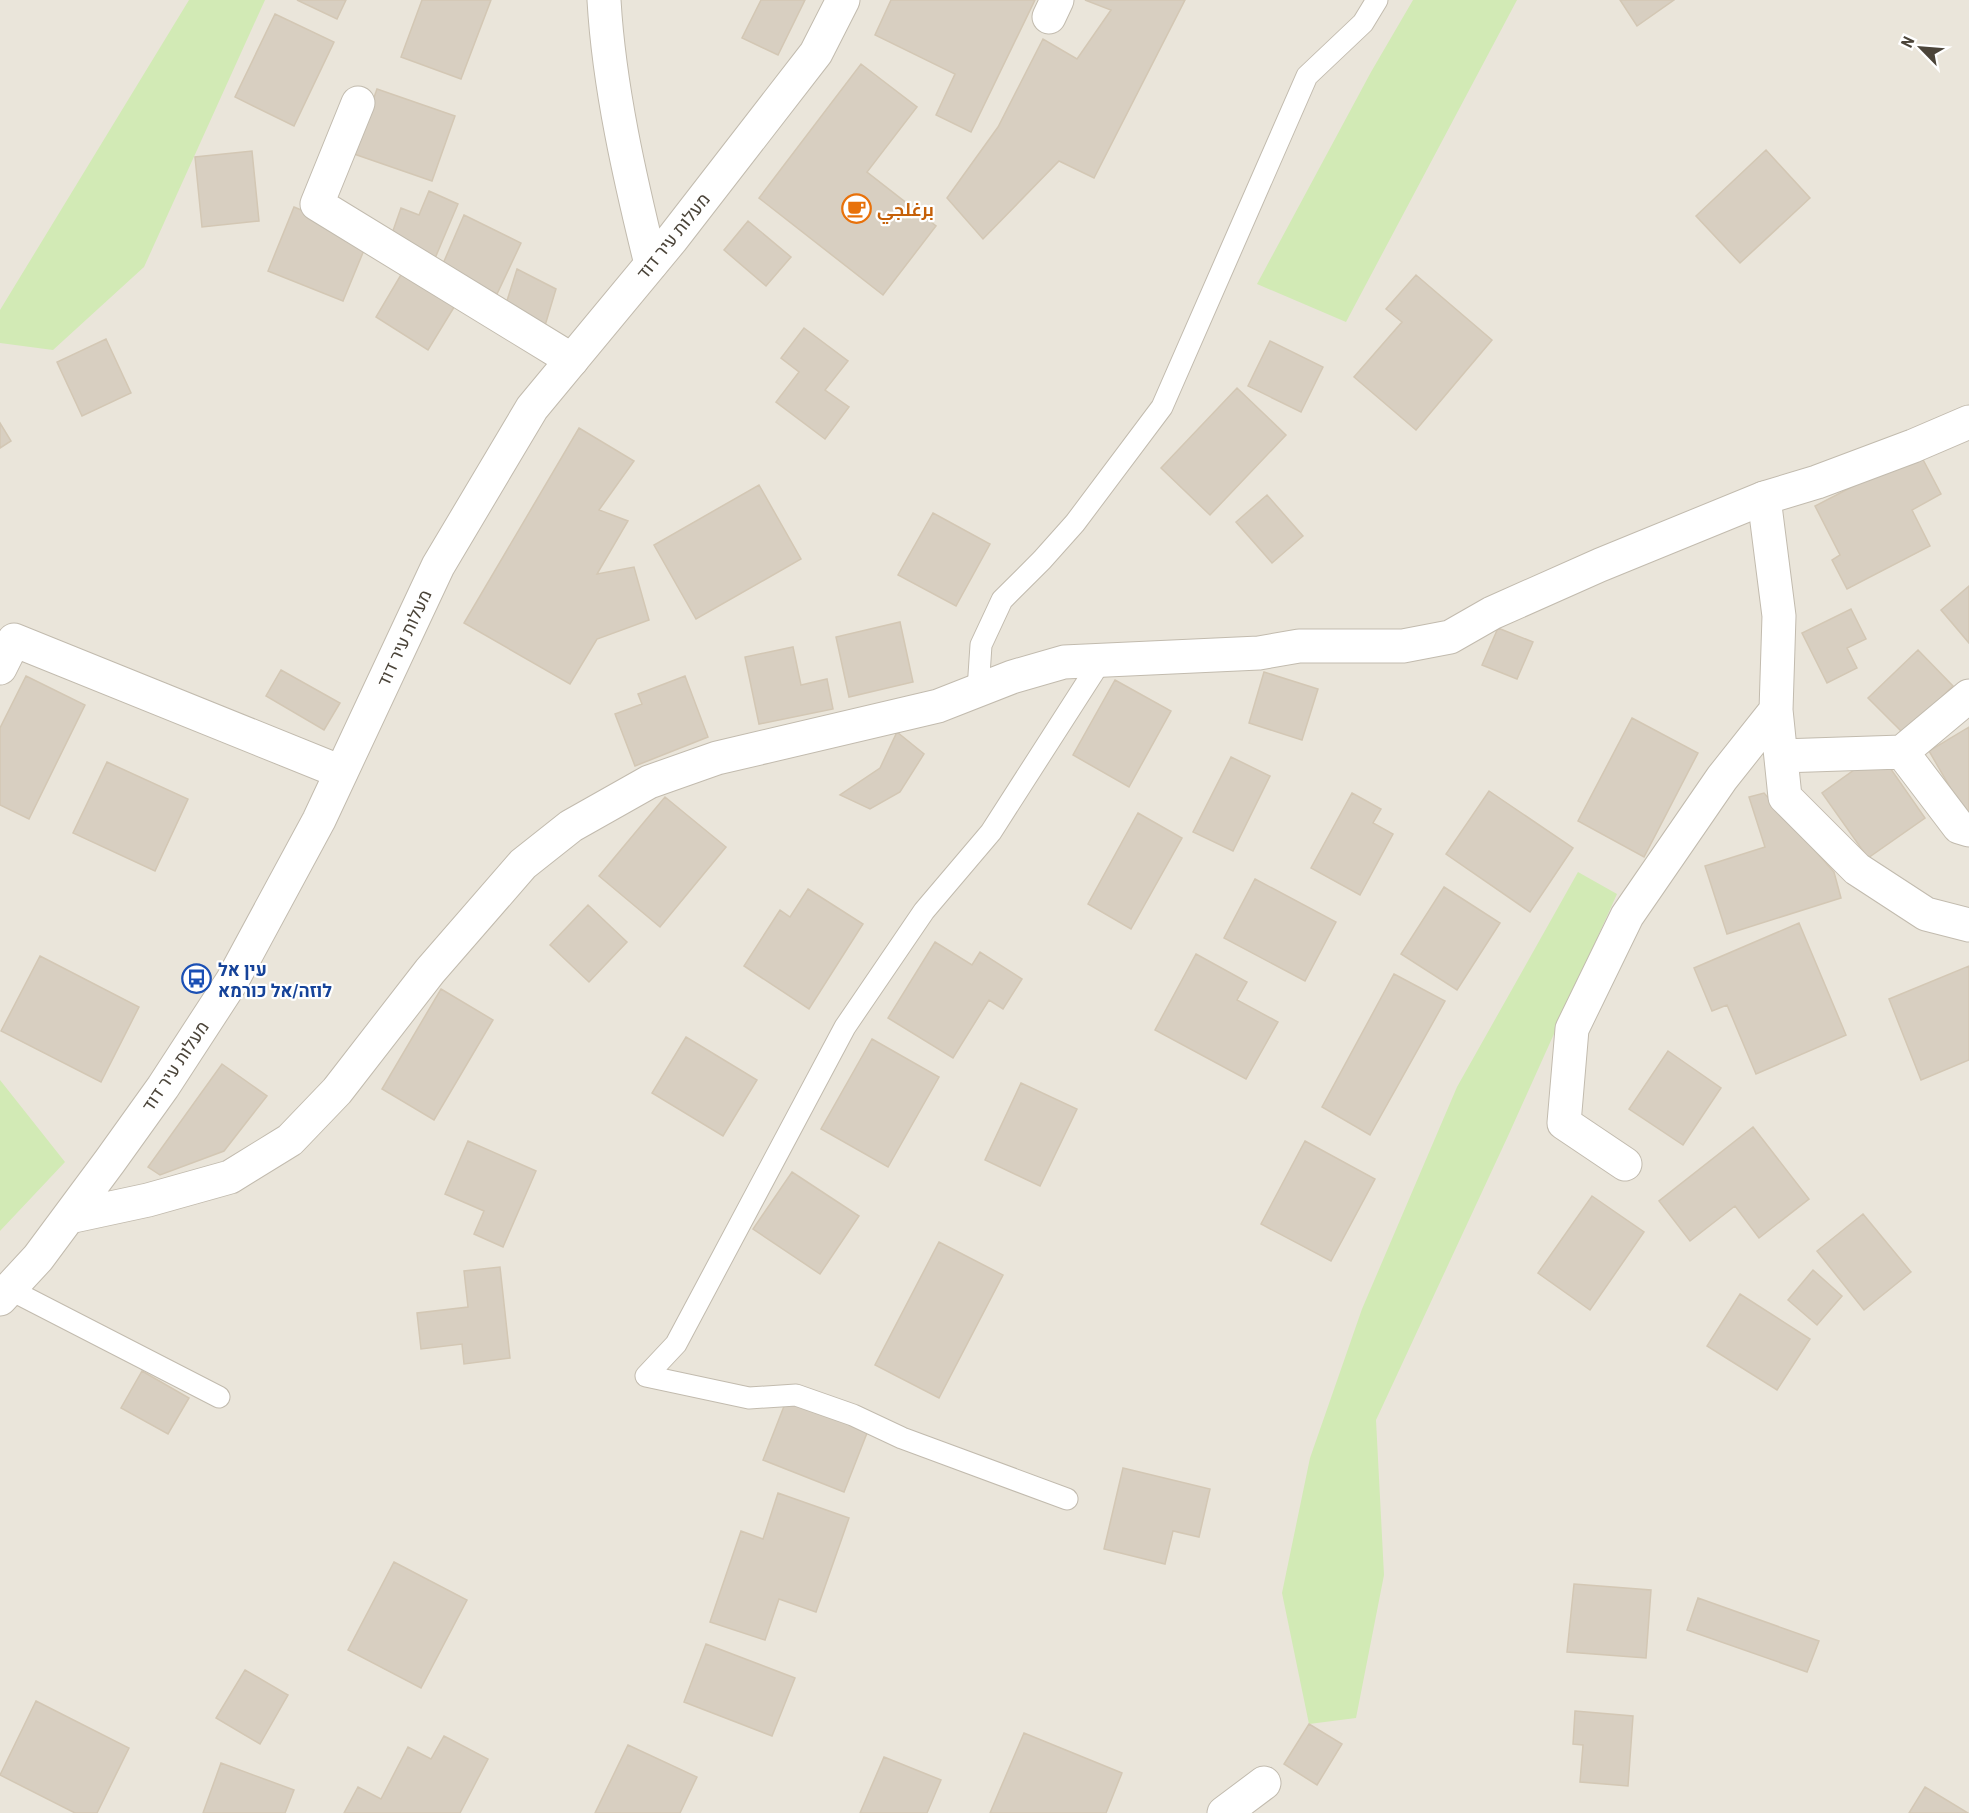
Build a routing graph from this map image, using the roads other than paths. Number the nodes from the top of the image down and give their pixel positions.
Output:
1 (604, 0) edge
2 (843, 0) edge
3 (1377, 0) edge
4 (358, 103) dead end
5 (651, 264) junction
6 (572, 360) junction
7 (1969, 422) edge
8 (1764, 498) junction
9 (1102, 659) junction
10 (0, 668) edge
11 (978, 690) junction
12 (1969, 696) edge
13 (1776, 710) junction
14 (1902, 752) junction
15 (1781, 756) junction
16 (341, 772) junction
17 (1969, 830) edge
18 (1969, 925) edge
19 (1625, 1164) dead end
20 (69, 1217) junction
21 (5, 1294) edge
22 (219, 1397) dead end
23 (1067, 1499) dead end
24 (1264, 1783) dead end
25 (1224, 1813) edge

1 - 5 street
2 - 5 street, מעלות עיר דוד
3 - 11 lane
4 - 6 street
5 - 6 street, מעלות עיר דוד
6 - 16 street, מעלות עיר דוד
7 - 8 street
8 - 9 street
8 - 13 street
9 - 11 street
9 - 23 lane
10 - 16 street
11 - 20 street
12 - 14 street
13 - 15 street
13 - 19 street
14 - 15 street
14 - 17 street
15 - 18 street
16 - 20 street, מעלות עיר דוד
20 - 21 street, מעלות עיר דוד
21 - 22 lane
24 - 25 street

